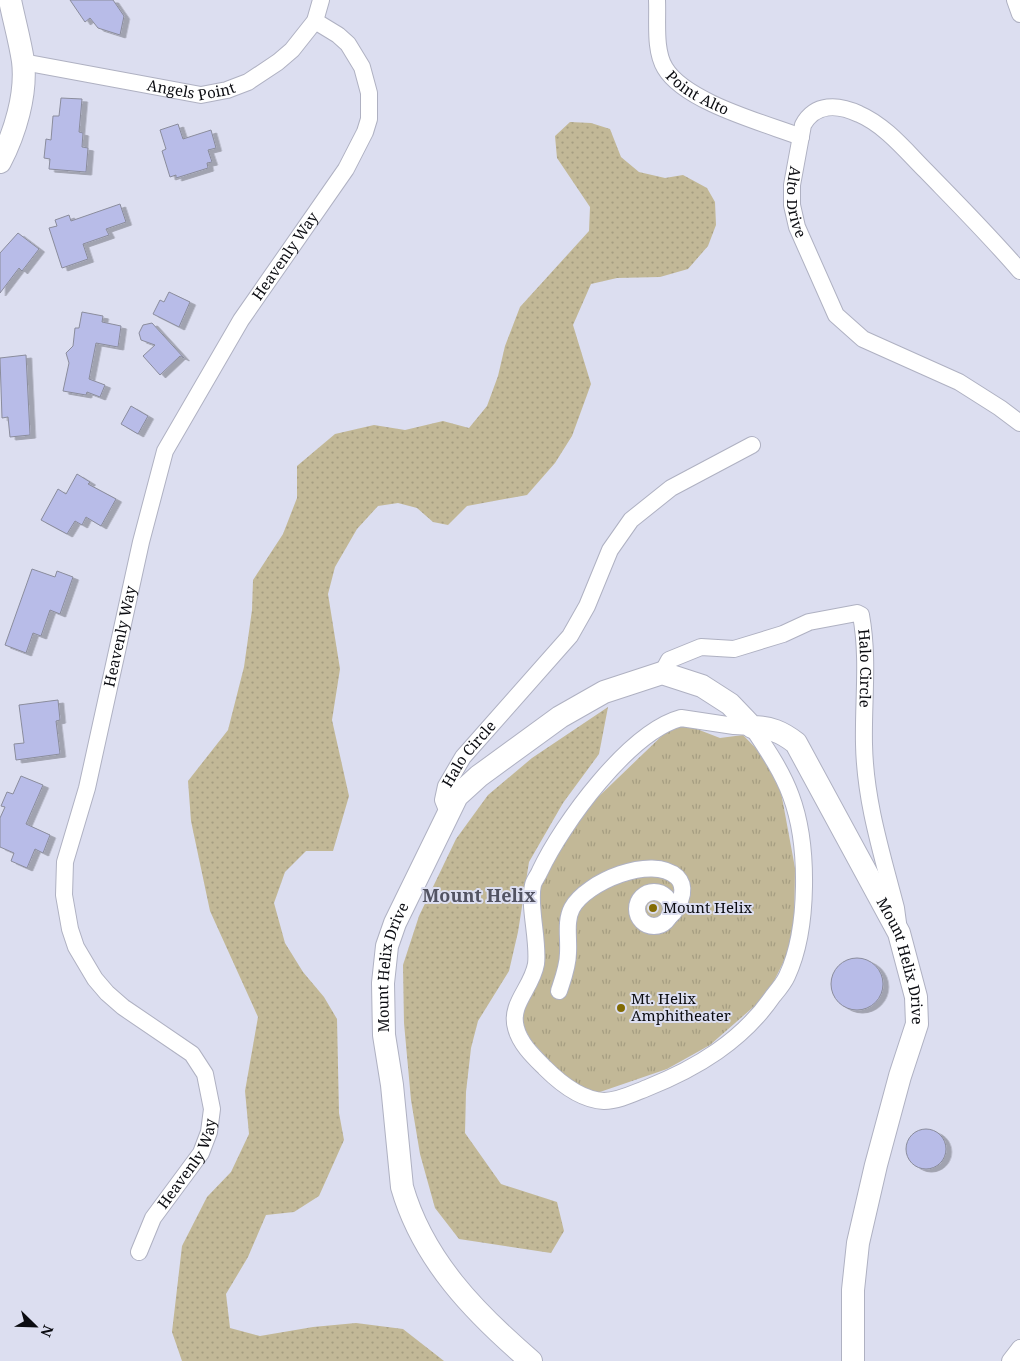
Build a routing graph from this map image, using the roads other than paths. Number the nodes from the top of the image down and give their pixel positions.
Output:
1 (10, 0) edge
2 (321, 0) edge
3 (657, 0) edge
4 (1016, 0) edge
5 (1020, 14) edge
6 (315, 22) junction
7 (23, 62) junction
8 (800, 137) junction
9 (0, 162) edge
10 (1020, 271) edge
11 (1020, 424) edge
12 (752, 445) dead end
13 (662, 673) junction
14 (752, 727) junction
15 (449, 815) junction
16 (669, 917) dead end
17 (899, 933) junction
18 (559, 991) dead end
19 (139, 1252) dead end
20 (1020, 1348) edge
21 (531, 1361) edge
22 (853, 1361) edge
23 (1010, 1361) edge

1 - 7 street
2 - 6 street, Angels Point
3 - 8 street, Point Alto
4 - 5 street
6 - 7 street, Angels Point
6 - 19 street, Heavenly Way
7 - 9 street
8 - 10 street, Alto Drive
8 - 11 street, Alto Drive
12 - 15 street, Halo Circle
13 - 14 street, Mount Helix Drive
13 - 15 street, Mount Helix Drive
13 - 17 street, Halo Circle
14 - 14 street, Mount Helix Drive
14 - 17 street, Mount Helix Drive
15 - 21 street, Mount Helix Drive
16 - 18 street
17 - 22 street, Mount Helix Drive
20 - 23 street

